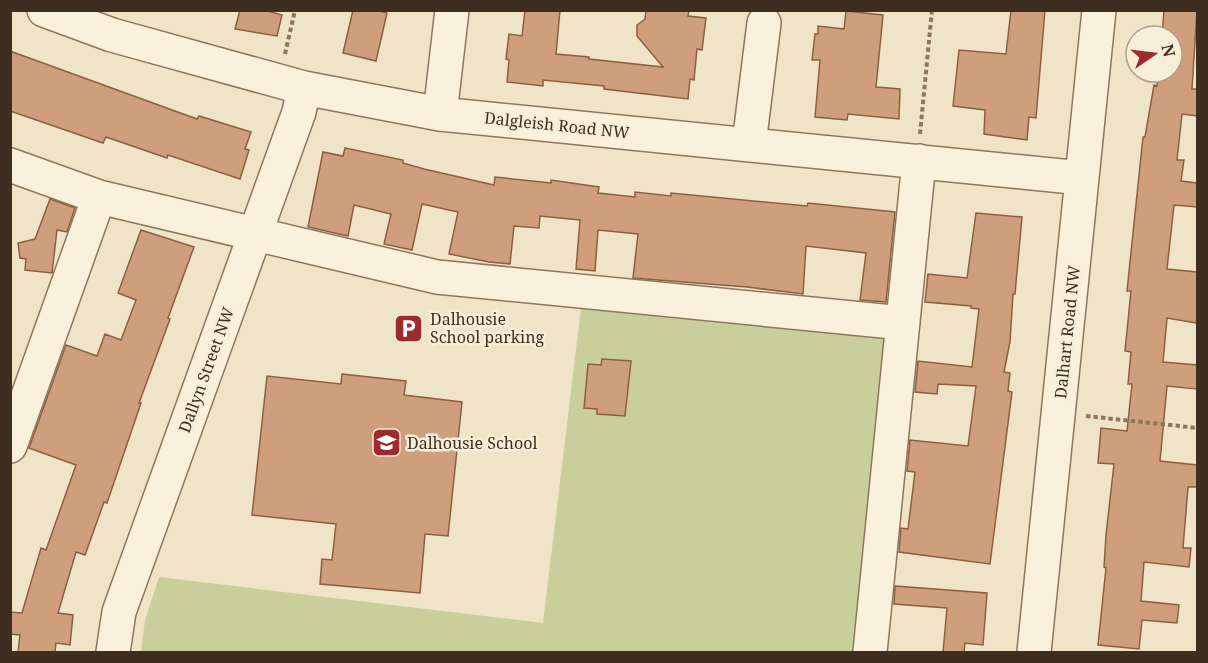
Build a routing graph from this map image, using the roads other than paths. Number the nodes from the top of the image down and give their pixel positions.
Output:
1 (44, 10) edge
2 (452, 10) edge
3 (1099, 10) edge
4 (117, 23) edge
5 (764, 23) dead end
6 (304, 88) junction
7 (440, 114) junction
8 (749, 144) junction
9 (920, 161) junction
10 (10, 165) edge
11 (1082, 178) junction
12 (99, 197) junction
13 (255, 233) junction
14 (903, 323) junction
15 (10, 446) edge
16 (113, 652) edge
17 (870, 652) edge
18 (1034, 652) edge

1 - 4 street, Dalgleish Road NW
2 - 7 street
3 - 11 street, Dalhart Road NW
4 - 6 street, Dalgleish Road NW
5 - 8 street
6 - 7 street, Dalgleish Road NW
6 - 13 street, Dallyn Street NW
7 - 8 street, Dalgleish Road NW
8 - 9 street, Dalgleish Road NW
9 - 11 street, Dalgleish Road NW
9 - 14 street
10 - 12 street
11 - 18 street, Dalhart Road NW
12 - 13 street
12 - 15 street
13 - 14 street
13 - 16 street, Dallyn Street NW
14 - 17 street

